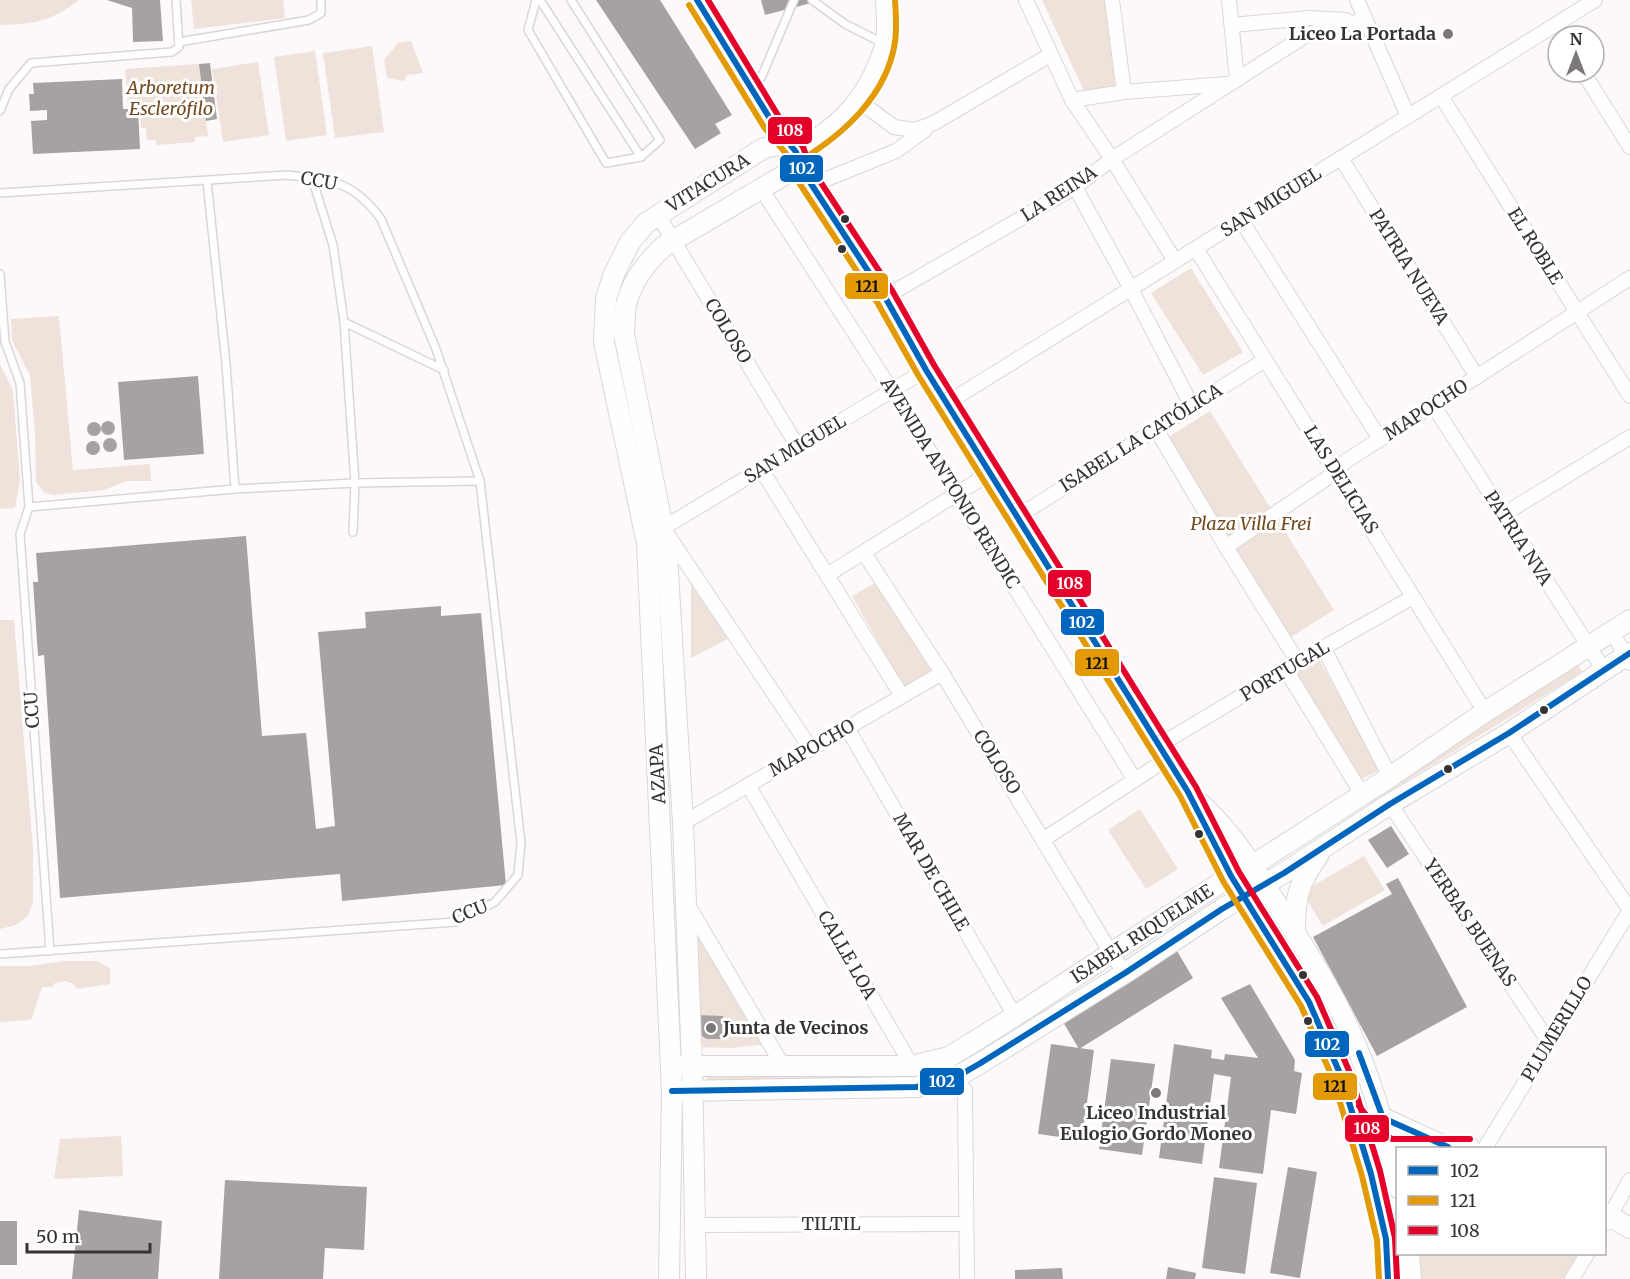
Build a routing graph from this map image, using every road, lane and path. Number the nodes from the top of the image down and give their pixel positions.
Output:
1 (176, 0) edge
2 (321, 0) edge
3 (538, 0) edge
4 (571, 0) edge
5 (697, 0) edge
6 (794, 0) edge
7 (812, 0) edge
8 (886, 0) edge
9 (1026, 0) edge
10 (1112, 0) edge
11 (1229, 0) edge
12 (1357, 0) edge
13 (1595, 0) edge
14 (1366, 21) junction
15 (1566, 24) edge
16 (1232, 25) junction
17 (1546, 37) edge
18 (179, 42) junction
19 (885, 45) junction
20 (1050, 55) junction
21 (1233, 82) junction
22 (1591, 84) edge
23 (751, 88) junction
24 (1124, 92) junction
25 (1441, 96) junction
26 (1072, 100) junction
27 (859, 101) junction
28 (0, 111) edge
29 (1408, 116) junction
30 (934, 123) junction
31 (894, 126) junction
32 (1629, 141) edge
33 (896, 151) junction
34 (796, 152) junction
35 (641, 157) junction
36 (1341, 158) junction
37 (1112, 159) junction
38 (312, 178) junction
39 (207, 181) junction
40 (812, 185) junction
41 (1075, 187) junction
42 (761, 190) junction
43 (0, 193) edge
44 (658, 215) junction
45 (1241, 220) junction
46 (674, 239) junction
47 (1196, 249) junction
48 (1175, 261) junction
49 (0, 274) edge
50 (614, 274) joint
51 (1630, 278) edge
52 (634, 283) joint
53 (1131, 289) junction
54 (885, 297) junction
55 (1577, 312) junction
56 (344, 322) junction
57 (1265, 360) junction
58 (444, 370) junction
59 (926, 370) junction
60 (1477, 377) junction
61 (892, 390) junction
62 (1630, 396) edge
63 (947, 403) junction
64 (1433, 405) junction
65 (1192, 406) junction
66 (1156, 429) junction
67 (1630, 437) edge
68 (1380, 440) junction
69 (798, 447) junction
70 (761, 469) junction
71 (1336, 472) junction
72 (990, 473) junction
73 (480, 481) junction
74 (355, 483) junction
75 (235, 489) junction
76 (957, 493) junction
77 (29, 507) junction
78 (1503, 514) junction
79 (1017, 517) junction
80 (663, 528) junction
81 (352, 532) dead end
82 (1226, 547) junction
83 (864, 553) junction
84 (827, 575) junction
85 (1413, 597) junction
86 (1630, 620) edge
87 (1612, 632) junction
88 (1323, 647) junction
89 (1588, 647) junction
90 (1629, 657) edge
91 (1298, 662) junction
92 (1286, 670) junction
93 (1605, 670) junction
94 (942, 673) junction
95 (903, 696) junction
96 (1485, 712) junction
97 (847, 728) junction
98 (1509, 733) junction
99 (811, 749) junction
100 (1163, 752) junction
101 (1389, 777) junction
102 (1135, 780) junction
103 (748, 785) junction
104 (1188, 792) junction
105 (1362, 794) junction
106 (1390, 804) junction
107 (682, 823) junction
108 (1044, 839) junction
109 (1322, 849) junction
110 (1253, 865) junction
111 (1231, 876) junction
112 (1265, 884) junction
113 (1244, 897) junction
114 (685, 899) junction
115 (1630, 910) edge
116 (1294, 931) junction
117 (50, 951) junction
118 (1111, 952) junction
119 (0, 954) edge
120 (1125, 973) junction
121 (1016, 1016) junction
122 (1549, 1042) junction
123 (671, 1066) junction
124 (692, 1066) junction
125 (783, 1066) junction
126 (912, 1066) junction
127 (953, 1079) junction
128 (692, 1090) junction
129 (672, 1091) junction
130 (1352, 1112) junction
131 (1383, 1118) junction
132 (1448, 1147) edge
133 (1486, 1147) edge
134 (1390, 1148) junction
135 (1396, 1148) edge
136 (1396, 1178) edge
137 (1630, 1180) edge
138 (1606, 1218) edge
139 (966, 1224) junction
140 (696, 1225) junction
141 (1630, 1228) edge
142 (1408, 1255) edge
143 (1586, 1255) edge
144 (669, 1279) edge
145 (696, 1279) edge
146 (967, 1279) edge
147 (1389, 1279) edge
148 (1411, 1279) edge
149 (1572, 1279) edge

1 - 18 lane
2 - 18 lane
3 - 35 lane
3 - 35 lane
4 - 35 lane
5 - 23 street
6 - 23 lane
7 - 19 lane
8 - 19 street
9 - 20 street
10 - 24 street
11 - 16 street
12 - 14 street
13 - 15 street, SAN MIGUEL
14 - 16 street
14 - 21 street, LA REINA
14 - 29 street
16 - 21 street
17 - 25 street, SAN MIGUEL
18 - 28 lane
19 - 27 street
20 - 26 street
20 - 30 street
21 - 24 street, LA REINA
21 - 37 street, LA REINA
22 - 32 street
23 - 34 street
24 - 26 street, LA REINA
25 - 29 street, SAN MIGUEL
25 - 55 street, EL ROBLE
26 - 37 street
27 - 31 street
27 - 34 street
29 - 36 street, SAN MIGUEL
30 - 31 street
30 - 33 street
31 - 33 street
33 - 40 street
34 - 40 street
34 - 42 street, VITACURA
34 - 44 street, VITACURA
36 - 45 street, SAN MIGUEL
36 - 60 street, PATRIA NUEVA
37 - 41 street, LA REINA
37 - 48 street
38 - 39 lane, CCU
38 - 56 lane
38 - 58 lane, CCU
39 - 43 lane, CCU
39 - 75 lane
40 - 54 street
41 - 53 street
41 - 54 street, LA REINA
42 - 46 street, VITACURA
42 - 61 street, AVENIDA ANTONIO RENDIC
44 - 46 street, COLOSO
44 - 50 street, VITACURA
45 - 47 street, SAN MIGUEL
45 - 68 street
46 - 52 street, VITACURA
46 - 69 street, COLOSO
47 - 48 street, SAN MIGUEL
47 - 57 street, LAS DELICIAS
48 - 53 street, SAN MIGUEL
49 - 77 lane, CCU
50 - 123 street, AZAPA
51 - 55 street, MAPOCHO
52 - 80 street, AZAPA
53 - 63 street, SAN MIGUEL
53 - 65 street
54 - 59 street
55 - 60 street, MAPOCHO
55 - 62 street, EL ROBLE
56 - 58 lane
56 - 74 lane
57 - 65 street, ISABEL LA CATÓLICA
57 - 71 street, LAS DELICIAS
58 - 73 lane, CCU
59 - 61 street, SAN MIGUEL
59 - 63 street
60 - 64 street, MAPOCHO
61 - 69 street, SAN MIGUEL
61 - 76 street, AVENIDA ANTONIO RENDIC
63 - 72 street
64 - 68 street, MAPOCHO
64 - 78 street, PATRIA NVA
65 - 66 street, ISABEL LA CATÓLICA
66 - 79 street, ISABEL LA CATÓLICA
66 - 82 street
67 - 78 street
68 - 71 street, MAPOCHO
69 - 70 street, SAN MIGUEL
70 - 80 street, SAN MIGUEL
70 - 84 street
71 - 82 street, MAPOCHO
71 - 85 street, LAS DELICIAS
72 - 76 street
72 - 79 street
73 - 74 lane
73 - 117 lane, CCU
74 - 75 lane
74 - 81 lane
75 - 77 lane
76 - 83 street
76 - 102 street, AVENIDA ANTONIO RENDIC
77 - 117 lane, CCU
78 - 89 street, PATRIA NVA
79 - 100 street
80 - 99 street
80 - 107 street, AZAPA
82 - 91 street
83 - 84 street
83 - 94 street, COLOSO
84 - 95 street
85 - 88 street, PORTUGAL
85 - 96 street, LAS DELICIAS
86 - 87 street, ISABEL RIQUELME
87 - 89 street, ISABEL RIQUELME
87 - 90 street
88 - 91 street, PORTUGAL
88 - 101 street
89 - 93 street, PATRIA NVA
89 - 96 street, ISABEL RIQUELME
90 - 93 street, ISABEL RIQUELME
91 - 92 street, PORTUGAL
92 - 100 street, PORTUGAL
92 - 105 street
93 - 98 street, ISABEL RIQUELME
94 - 95 street, MAPOCHO
94 - 108 street, COLOSO
95 - 97 street, MAPOCHO
96 - 101 street, ISABEL RIQUELME
97 - 99 street, MAPOCHO
97 - 121 street, MAR DE CHILE
98 - 106 street, ISABEL RIQUELME
98 - 115 street
99 - 103 street, MAPOCHO
100 - 102 street, PORTUGAL
100 - 104 street
101 - 105 street, ISABEL RIQUELME
102 - 108 street, PORTUGAL
103 - 107 street, MAPOCHO
103 - 126 street, CALLE LOA
104 - 110 street
104 - 111 street
105 - 110 street, ISABEL RIQUELME
106 - 109 street, ISABEL RIQUELME
106 - 122 street, YERBAS BUENAS
107 - 114 street, AZAPA
108 - 118 street, COLOSO
109 - 112 street, ISABEL RIQUELME
109 - 116 street
110 - 111 street, ISABEL RIQUELME
110 - 112 street
111 - 113 street
111 - 118 street, ISABEL RIQUELME
112 - 113 street, ISABEL RIQUELME
112 - 116 street
113 - 120 street, ISABEL RIQUELME
113 - 130 street
114 - 124 street, AZAPA
114 - 125 street
115 - 122 street, PLUMERILLO
116 - 131 street
117 - 119 lane, CCU
118 - 120 street, COLOSO
118 - 121 street, ISABEL RIQUELME
120 - 127 street, ISABEL RIQUELME
121 - 126 street, ISABEL RIQUELME
122 - 133 street, PLUMERILLO
123 - 124 street, ISABEL RIQUELME
123 - 129 street, AZAPA
124 - 125 street, ISABEL RIQUELME
124 - 128 street, AZAPA
125 - 126 street, ISABEL RIQUELME
126 - 127 street
127 - 128 street, ISABEL RIQUELME
127 - 139 street
128 - 129 street, ISABEL RIQUELME
128 - 140 street, AZAPA
129 - 144 street, AZAPA
130 - 134 street
130 - 147 street
131 - 132 street
131 - 134 street
134 - 135 street
134 - 136 street
137 - 138 street
138 - 141 street
139 - 140 street, TILTIL
139 - 146 street
140 - 145 street, AZAPA
142 - 148 street
143 - 149 street

